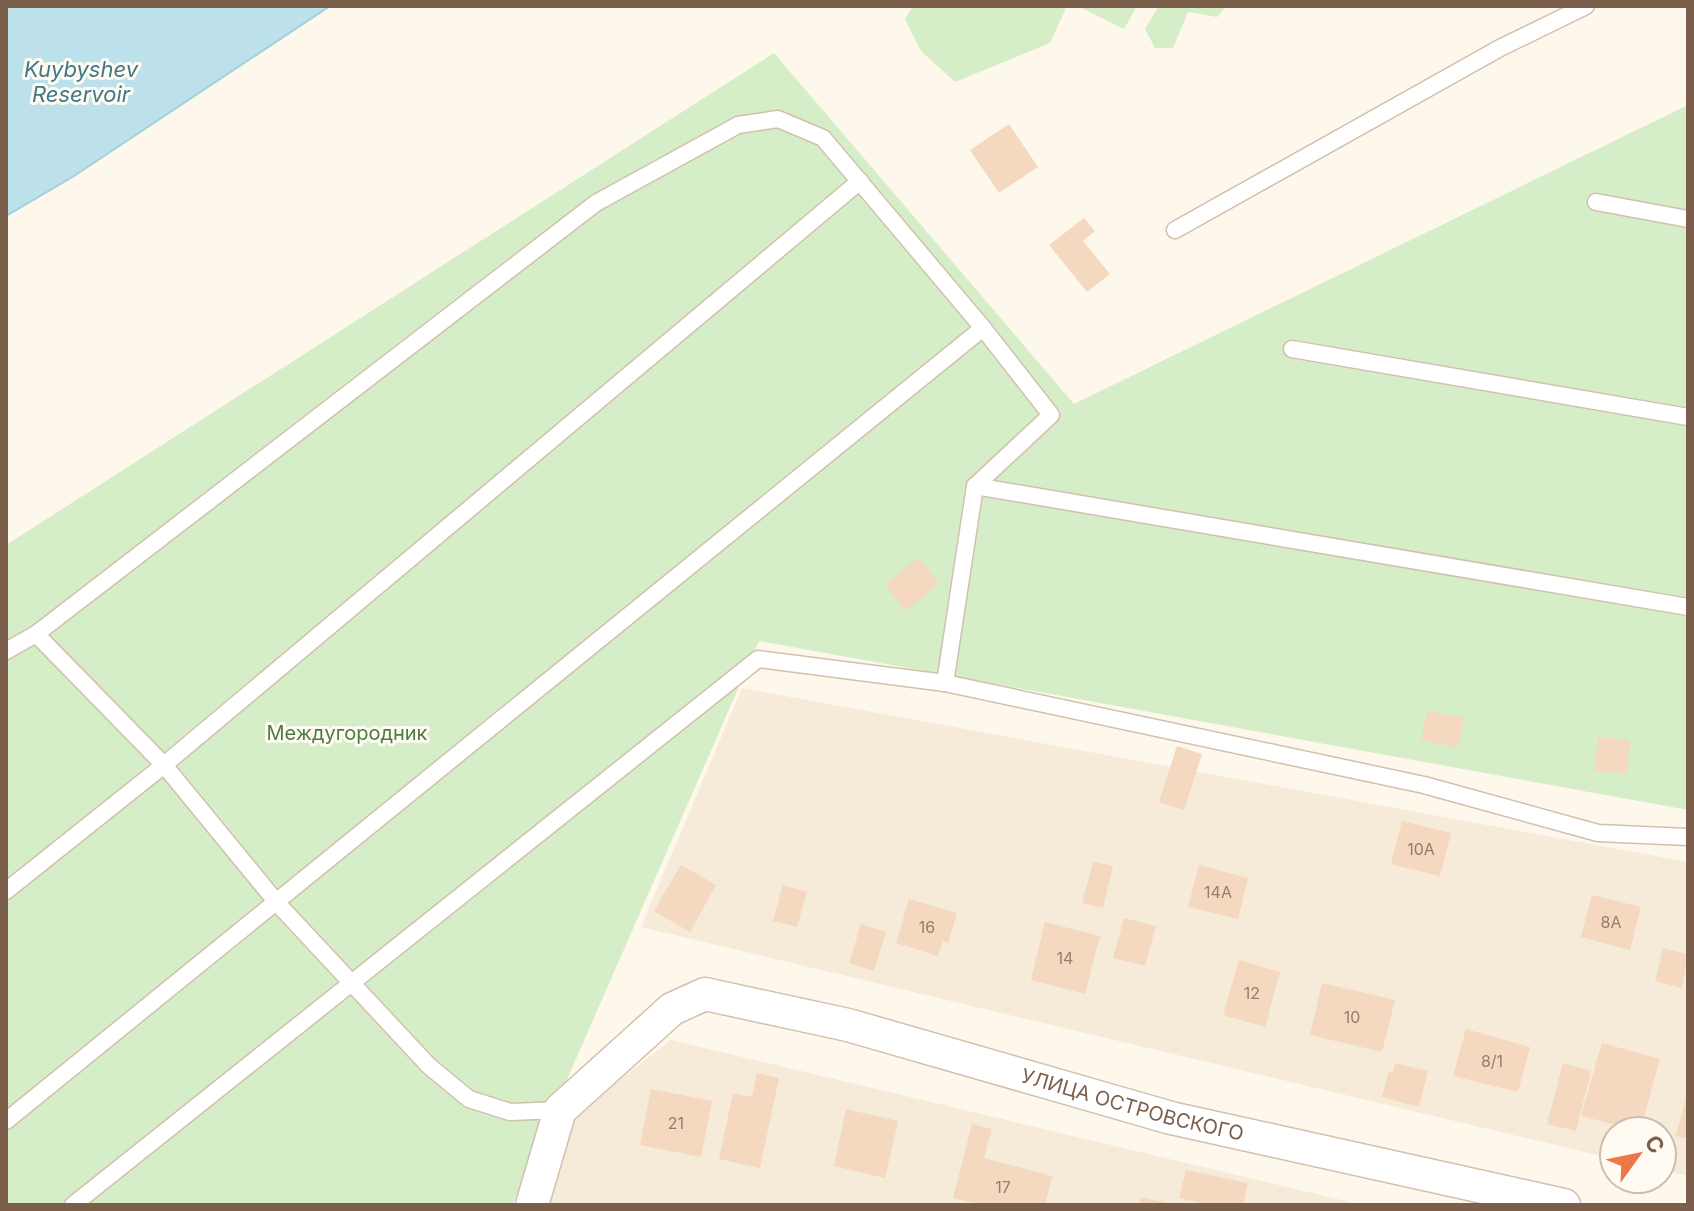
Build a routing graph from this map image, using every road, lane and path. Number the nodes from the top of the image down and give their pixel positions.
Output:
1 (1586, 6) edge
2 (860, 181) junction
3 (1596, 202) dead end
4 (1688, 219) edge
5 (1175, 230) dead end
6 (983, 328) junction
7 (1292, 349) dead end
8 (1688, 417) edge
9 (975, 486) junction
10 (1688, 607) edge
11 (36, 634) junction
12 (6, 651) edge
13 (945, 683) junction
14 (164, 765) junction
15 (1688, 837) edge
16 (6, 891) edge
17 (278, 904) junction
18 (350, 984) junction
19 (560, 1110) junction
20 (6, 1121) edge
21 (73, 1205) edge
22 (532, 1205) edge
23 (1564, 1205) edge

1 - 5 lane
2 - 6 lane
2 - 11 lane
2 - 14 lane
3 - 4 lane
6 - 9 lane
6 - 17 lane
7 - 8 lane
9 - 10 lane
9 - 13 lane
11 - 12 lane
11 - 14 lane
13 - 15 lane
13 - 18 lane
14 - 16 lane
14 - 17 lane
17 - 18 lane
17 - 20 lane
18 - 19 lane
18 - 21 lane
19 - 22 street
19 - 23 street, УЛИЦА ОСТРОВСКОГО

